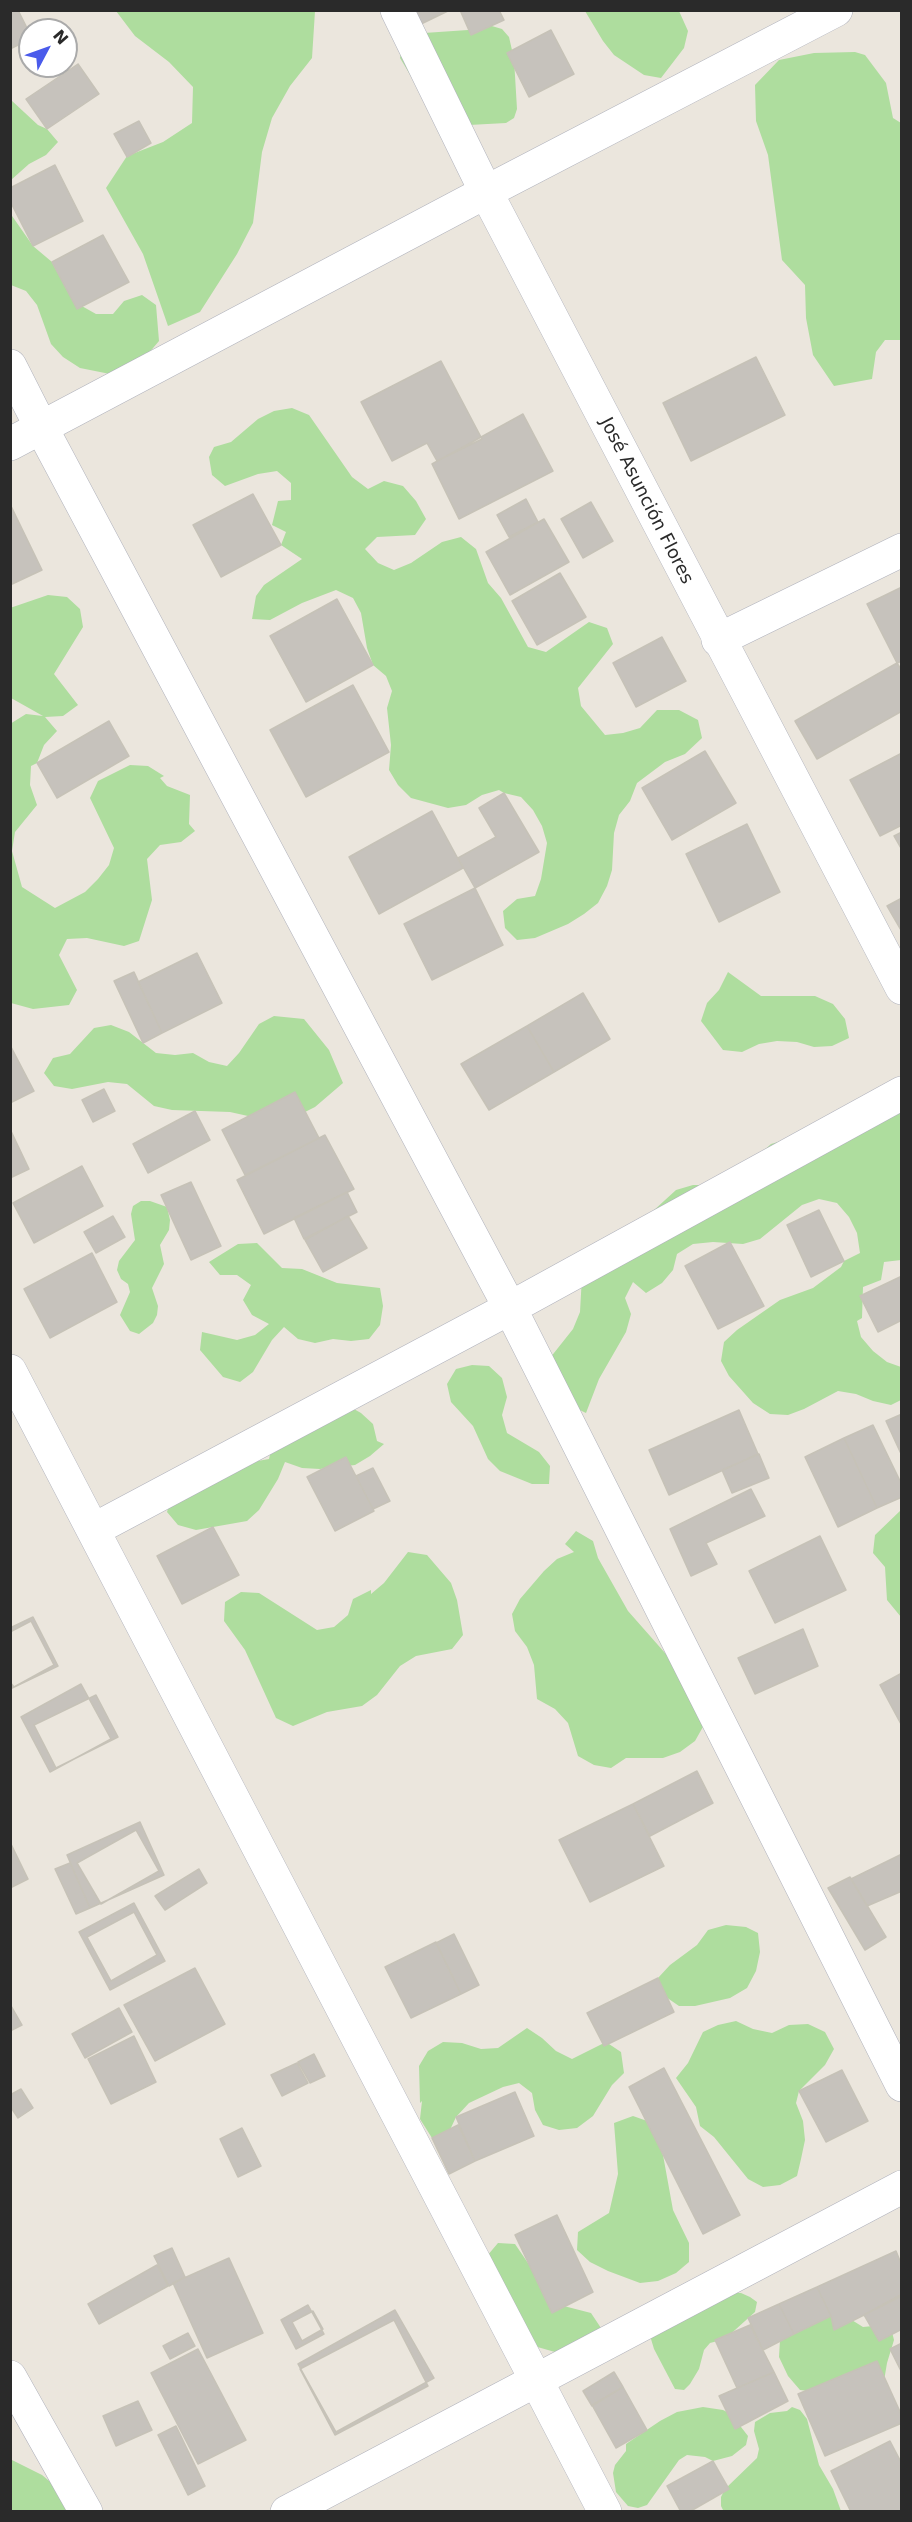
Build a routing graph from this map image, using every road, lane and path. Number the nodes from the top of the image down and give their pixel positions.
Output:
1 (397, 10) edge
2 (836, 10) edge
3 (486, 192) junction
4 (10, 366) edge
5 (41, 427) junction
6 (10, 444) edge
7 (902, 550) edge
8 (718, 640) junction
9 (902, 988) edge
10 (902, 1093) edge
11 (510, 1308) junction
12 (10, 1371) edge
13 (95, 1529) junction
14 (902, 2085) edge
15 (902, 2187) edge
16 (10, 2377) edge
17 (536, 2379) junction
18 (86, 2511) edge
19 (287, 2511) edge
20 (605, 2511) edge

1 - 3 street, José Asunción Flores
2 - 3 street
3 - 5 street
3 - 8 street, José Asunción Flores
4 - 5 street
5 - 6 street
5 - 11 street
7 - 8 street
8 - 9 street, José Asunción Flores
10 - 11 street
11 - 13 street
11 - 14 street
12 - 13 street
13 - 17 street
15 - 17 street
16 - 18 street
17 - 19 street
17 - 20 street

